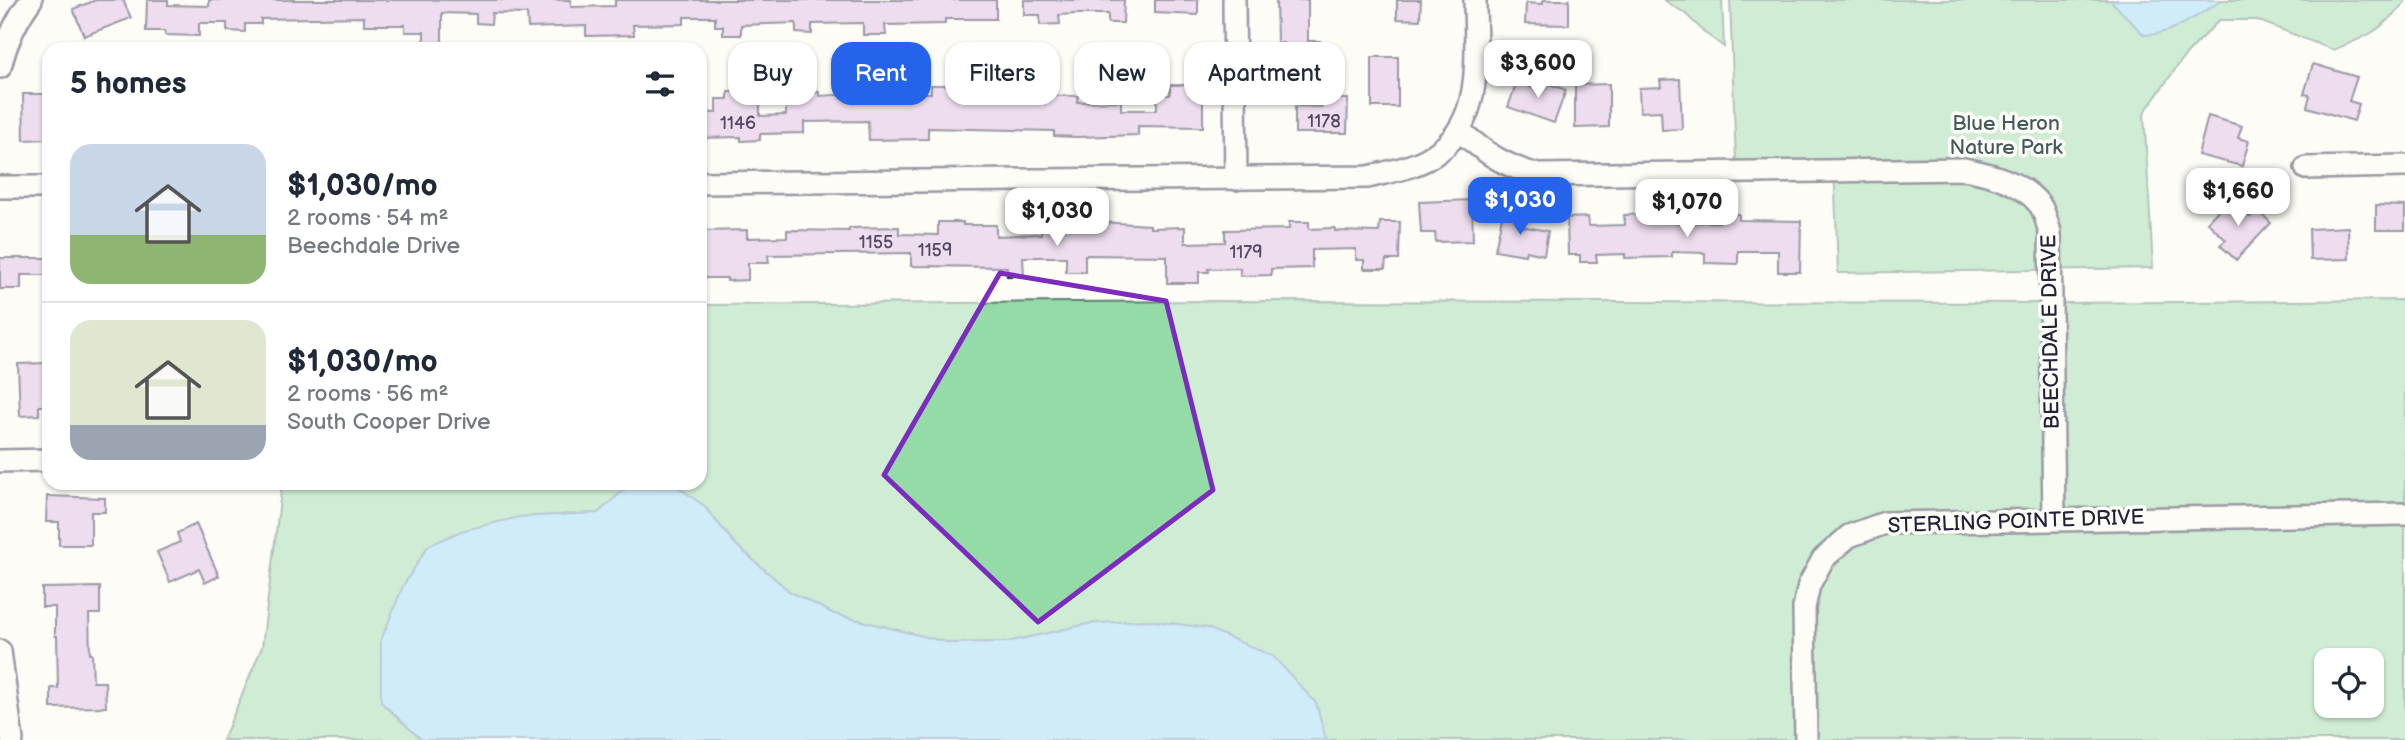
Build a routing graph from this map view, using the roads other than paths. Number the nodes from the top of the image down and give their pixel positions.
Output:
1 (31, 0) edge
2 (1234, 0) edge
3 (1475, 0) edge
4 (0, 67) edge
5 (1459, 130) junction
6 (2405, 166) edge
7 (2306, 168) dead end
8 (1236, 179) junction
9 (707, 183) edge
10 (0, 187) edge
11 (42, 187) edge
12 (42, 460) edge
13 (0, 461) edge
14 (2405, 514) edge
15 (2054, 519) junction
16 (0, 651) edge
17 (12, 740) edge
18 (1805, 740) edge

1 - 4 street
2 - 8 street
3 - 5 street
5 - 8 street
5 - 15 street, BEECHDALE DRIVE
6 - 7 street
8 - 9 street
10 - 11 street
12 - 13 street
14 - 15 street, STERLING POINTE DRIVE
15 - 18 street, STERLING POINTE DRIVE
16 - 17 street

